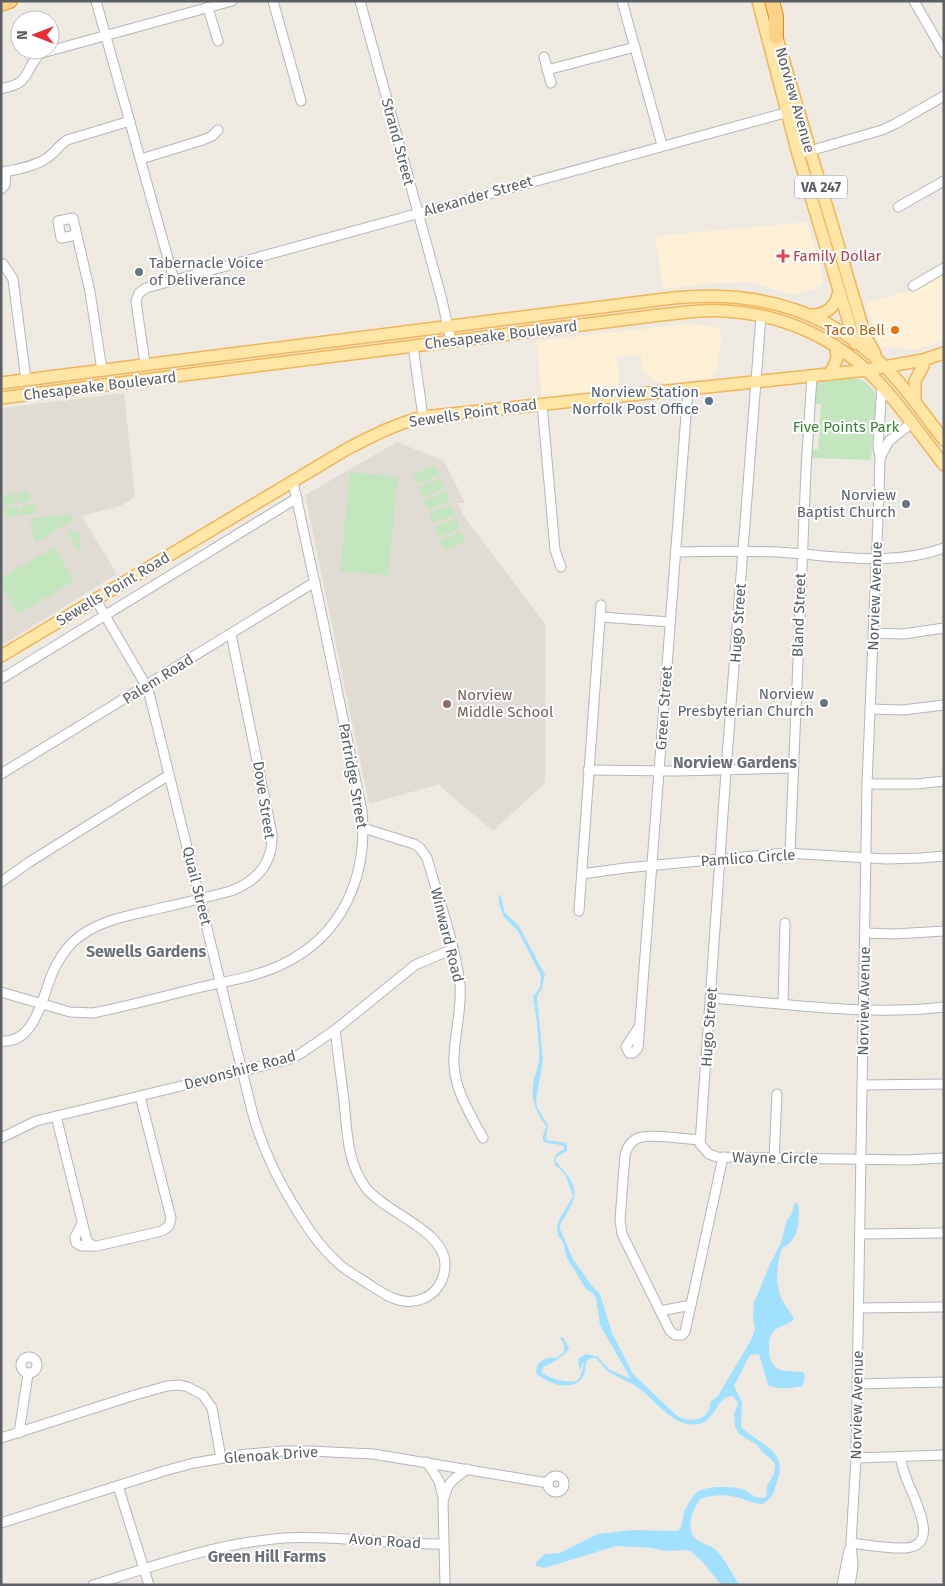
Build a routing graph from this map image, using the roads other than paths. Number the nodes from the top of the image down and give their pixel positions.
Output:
1 (10, 1) edge
2 (96, 1) edge
3 (232, 1) edge
4 (273, 1) edge
5 (360, 1) edge
6 (622, 1) edge
7 (758, 1) edge
8 (767, 1) edge
9 (772, 1) edge
10 (914, 1) edge
11 (1, 4) edge
12 (208, 8) junction
13 (106, 36) junction
14 (776, 37) junction
15 (218, 41) dead end
16 (635, 47) junction
17 (944, 53) edge
18 (544, 57) dead end
19 (547, 70) junction
20 (551, 82) dead end
21 (1, 88) edge
22 (944, 96) edge
23 (300, 100) dead end
24 (792, 111) junction
25 (130, 121) junction
26 (218, 130) dead end
27 (662, 145) junction
28 (803, 152) junction
29 (140, 159) junction
30 (4, 172) edge
31 (944, 181) edge
32 (1, 189) edge
33 (898, 207) dead end
34 (418, 213) junction
35 (76, 235) dead end
36 (3, 264) dead end
37 (944, 268) edge
38 (174, 280) junction
39 (913, 286) dead end
40 (839, 290) junction
41 (695, 296) junction
42 (697, 311) junction
43 (808, 315) junction
44 (761, 316) junction
45 (448, 326) junction
46 (451, 341) junction
47 (854, 341) junction
48 (413, 346) junction
49 (836, 346) junction
50 (944, 354) edge
51 (923, 360) junction
52 (145, 364) junction
53 (885, 367) junction
54 (102, 370) junction
55 (866, 370) junction
56 (830, 374) junction
57 (812, 376) junction
58 (26, 380) junction
59 (756, 382) junction
60 (1, 383) edge
61 (882, 385) junction
62 (688, 389) junction
63 (1, 398) edge
64 (915, 402) junction
65 (542, 404) junction
66 (423, 417) junction
67 (912, 423) junction
68 (944, 440) edge
69 (880, 458) junction
70 (944, 465) edge
71 (293, 482) junction
72 (297, 498) junction
73 (944, 548) edge
74 (744, 550) junction
75 (676, 552) junction
76 (802, 554) junction
77 (877, 558) junction
78 (561, 567) dead end
79 (315, 582) junction
80 (96, 600) junction
81 (601, 605) dead end
82 (105, 616) junction
83 (601, 617) junction
84 (670, 622) junction
85 (944, 628) edge
86 (873, 633) junction
87 (231, 634) junction
88 (1, 656) edge
89 (1, 679) edge
90 (146, 686) junction
91 (944, 705) edge
92 (870, 710) junction
93 (793, 768) junction
94 (588, 770) junction
95 (727, 770) junction
96 (659, 771) junction
97 (1, 774) edge
98 (169, 775) junction
99 (944, 781) edge
100 (867, 784) junction
101 (363, 828) junction
102 (790, 853) junction
103 (944, 856) edge
104 (721, 858) junction
105 (866, 858) junction
106 (652, 866) junction
107 (582, 874) junction
108 (1, 882) edge
109 (200, 899) junction
110 (579, 911) dead end
111 (785, 923) dead end
112 (944, 931) edge
113 (865, 933) junction
114 (453, 949) junction
115 (221, 982) junction
116 (1, 992) edge
117 (711, 998) junction
118 (40, 1004) junction
119 (783, 1004) junction
120 (944, 1007) edge
121 (863, 1010) junction
122 (639, 1027) dead end
123 (335, 1030) junction
124 (1, 1041) edge
125 (243, 1071) junction
126 (944, 1084) edge
127 (862, 1085) junction
128 (777, 1094) dead end
129 (140, 1096) junction
130 (56, 1116) junction
131 (1, 1138) edge
132 (483, 1138) dead end
133 (700, 1140) junction
134 (723, 1157) junction
135 (774, 1158) junction
136 (944, 1158) edge
137 (861, 1159) junction
138 (944, 1233) edge
139 (860, 1234) junction
140 (691, 1305) junction
141 (859, 1308) junction
142 (944, 1308) edge
143 (660, 1311) junction
144 (28, 1374) dead end
145 (944, 1382) edge
146 (857, 1384) junction
147 (19, 1433) junction
148 (1, 1438) edge
149 (944, 1456) edge
150 (900, 1457) junction
151 (221, 1458) junction
152 (856, 1458) junction
153 (427, 1462) junction
154 (467, 1469) junction
155 (548, 1483) dead end
156 (118, 1486) junction
157 (443, 1501) junction
158 (1, 1522) edge
159 (851, 1543) junction
160 (444, 1544) junction
161 (144, 1568) junction
162 (93, 1585) edge
163 (150, 1585) edge
164 (445, 1585) edge
165 (842, 1585) edge
166 (850, 1585) edge

1 - 11 highway
2 - 13 street
3 - 12 street
4 - 23 street
5 - 34 street, Strand Street
6 - 16 street
7 - 24 main road, Norview Avenue / VA 247
8 - 14 main road, Norview Avenue / VA 247
9 - 14 highway
10 - 17 street
12 - 13 street
12 - 15 street
13 - 21 street
13 - 25 street
14 - 24 main road, Norview Avenue / VA 247
16 - 19 street
16 - 27 street
18 - 19 street
19 - 20 street
22 - 28 street
24 - 27 street, Alexander Street
24 - 28 main road, Norview Avenue / VA 247
25 - 29 street
25 - 30 street
26 - 29 street
27 - 34 street, Alexander Street
28 - 40 main road, Norview Avenue / VA 247
28 - 53 main road, Norview Avenue / VA 247
29 - 38 street
30 - 32 street
31 - 33 street
34 - 38 street, Alexander Street
34 - 45 street, Strand Street
35 - 54 street
36 - 58 street
37 - 39 street
38 - 52 street, Alexander Street
40 - 43 main road
40 - 47 main road, Norview Avenue / VA 247
41 - 42 main road
41 - 43 main road, Chesapeake Boulevard
41 - 45 main road, Chesapeake Boulevard
42 - 44 main road, Chesapeake Boulevard
42 - 46 main road, Chesapeake Boulevard
43 - 47 main road, Chesapeake Boulevard
44 - 49 main road, Chesapeake Boulevard
44 - 59 street, Hugo Street
45 - 46 street, Strand Street
45 - 52 main road, Chesapeake Boulevard
46 - 48 main road, Chesapeake Boulevard
47 - 53 main road, Chesapeake Boulevard
47 - 55 main road, Norview Avenue / VA 247
48 - 63 main road, Chesapeake Boulevard
48 - 66 street
49 - 55 main road, Chesapeake Boulevard
49 - 56 main road
50 - 51 main road, Sewells Point Road
51 - 53 main road, Sewells Point Road
51 - 64 main road
52 - 54 main road, Chesapeake Boulevard
53 - 55 main road, Sewells Point Road
53 - 64 main road, Chesapeake Boulevard / VA 247
54 - 58 main road, Chesapeake Boulevard
55 - 56 main road, Sewells Point Road
55 - 61 main road, Chesapeake Boulevard / VA 247
56 - 57 main road, Sewells Point Road
57 - 59 main road, Sewells Point Road
57 - 76 street, Bland Street
58 - 60 main road, Chesapeake Boulevard
59 - 62 main road, Sewells Point Road
59 - 74 street, Hugo Street
61 - 67 main road, Chesapeake Boulevard / VA 247
61 - 69 street, Norview Avenue
62 - 65 main road, Sewells Point Road
62 - 75 street, Green Street
64 - 68 main road, Chesapeake Boulevard / VA 247
65 - 66 main road, Sewells Point Road
65 - 78 street
66 - 71 main road, Sewells Point Road
67 - 69 street
67 - 70 main road, Chesapeake Boulevard / VA 247
69 - 77 street, Norview Avenue
71 - 72 street, Partridge Street
71 - 80 main road, Sewells Point Road
72 - 79 street, Partridge Street
72 - 82 street, Sewells Point Road
73 - 77 street
74 - 75 street
74 - 76 street
74 - 95 street, Hugo Street
75 - 84 street, Green Street
76 - 77 street
76 - 93 street, Bland Street
77 - 86 street, Norview Avenue
79 - 87 street, Palem Road
79 - 101 street, Partridge Street
80 - 82 street, Quail Street
80 - 88 main road, Sewells Point Road
81 - 83 street
82 - 89 street, Sewells Point Road
82 - 90 street, Quail Street
83 - 84 street
83 - 94 street
84 - 96 street, Green Street
85 - 86 street
86 - 92 street, Norview Avenue
87 - 90 street, Palem Road
87 - 109 street, Dove Street
90 - 97 street, Palem Road
90 - 98 street, Quail Street
91 - 92 street
92 - 100 street, Norview Avenue
93 - 95 street
93 - 102 street, Bland Street
94 - 96 street
94 - 107 street
95 - 96 street
95 - 104 street, Hugo Street
96 - 106 street, Green Street
98 - 108 street
98 - 109 street, Quail Street
99 - 100 street
100 - 105 street, Norview Avenue
101 - 114 street, Winward Road
101 - 115 street, Partridge Street
102 - 104 street, Pamlico Circle
102 - 105 street, Pamlico Circle
103 - 105 street, Pamlico Circle
104 - 106 street, Pamlico Circle
104 - 117 street, Hugo Street
105 - 113 street, Norview Avenue
106 - 107 street, Pamlico Circle
106 - 122 street, Green Street
107 - 110 street
109 - 115 street, Quail Street
109 - 118 street, Dove Street
111 - 119 street
112 - 113 street
113 - 121 street, Norview Avenue
114 - 123 street, Devonshire Road
114 - 132 street, Winward Road
115 - 118 street, Partridge Street
115 - 125 street, Quail Street
116 - 118 street, Partridge Street
117 - 119 street
117 - 133 street, Hugo Street
118 - 124 street, Dove Street
119 - 121 street
120 - 121 street
121 - 127 street, Norview Avenue
123 - 125 street, Devonshire Road
123 - 125 street, Quail Street
125 - 129 street, Devonshire Road
126 - 127 street
127 - 137 street, Norview Avenue
128 - 135 street
129 - 130 street, Devonshire Road
129 - 130 street
130 - 131 street, Devonshire Road
133 - 134 street, Wayne Circle
133 - 143 street
134 - 135 street, Wayne Circle
134 - 140 street
135 - 137 street, Wayne Circle
136 - 137 street, Wayne Circle
137 - 139 street, Norview Avenue
138 - 139 street
139 - 141 street, Norview Avenue
140 - 143 street
140 - 143 street
141 - 142 street
141 - 146 street, Norview Avenue
144 - 147 street
145 - 146 street
146 - 152 street, Norview Avenue
147 - 148 street
147 - 151 street
149 - 150 street
150 - 152 street
150 - 159 street
151 - 153 street, Glenoak Drive
151 - 156 street, Glenoak Drive
152 - 159 street, Norview Avenue
153 - 154 street, Glenoak Drive
153 - 157 street
154 - 155 street, Glenoak Drive
154 - 157 street
156 - 158 street, Glenoak Drive
156 - 161 street
157 - 160 street
159 - 165 street, Norview Avenue
159 - 166 street, Norview Avenue
160 - 161 street, Avon Road
160 - 164 street
161 - 162 street, Avon Road
161 - 163 street

